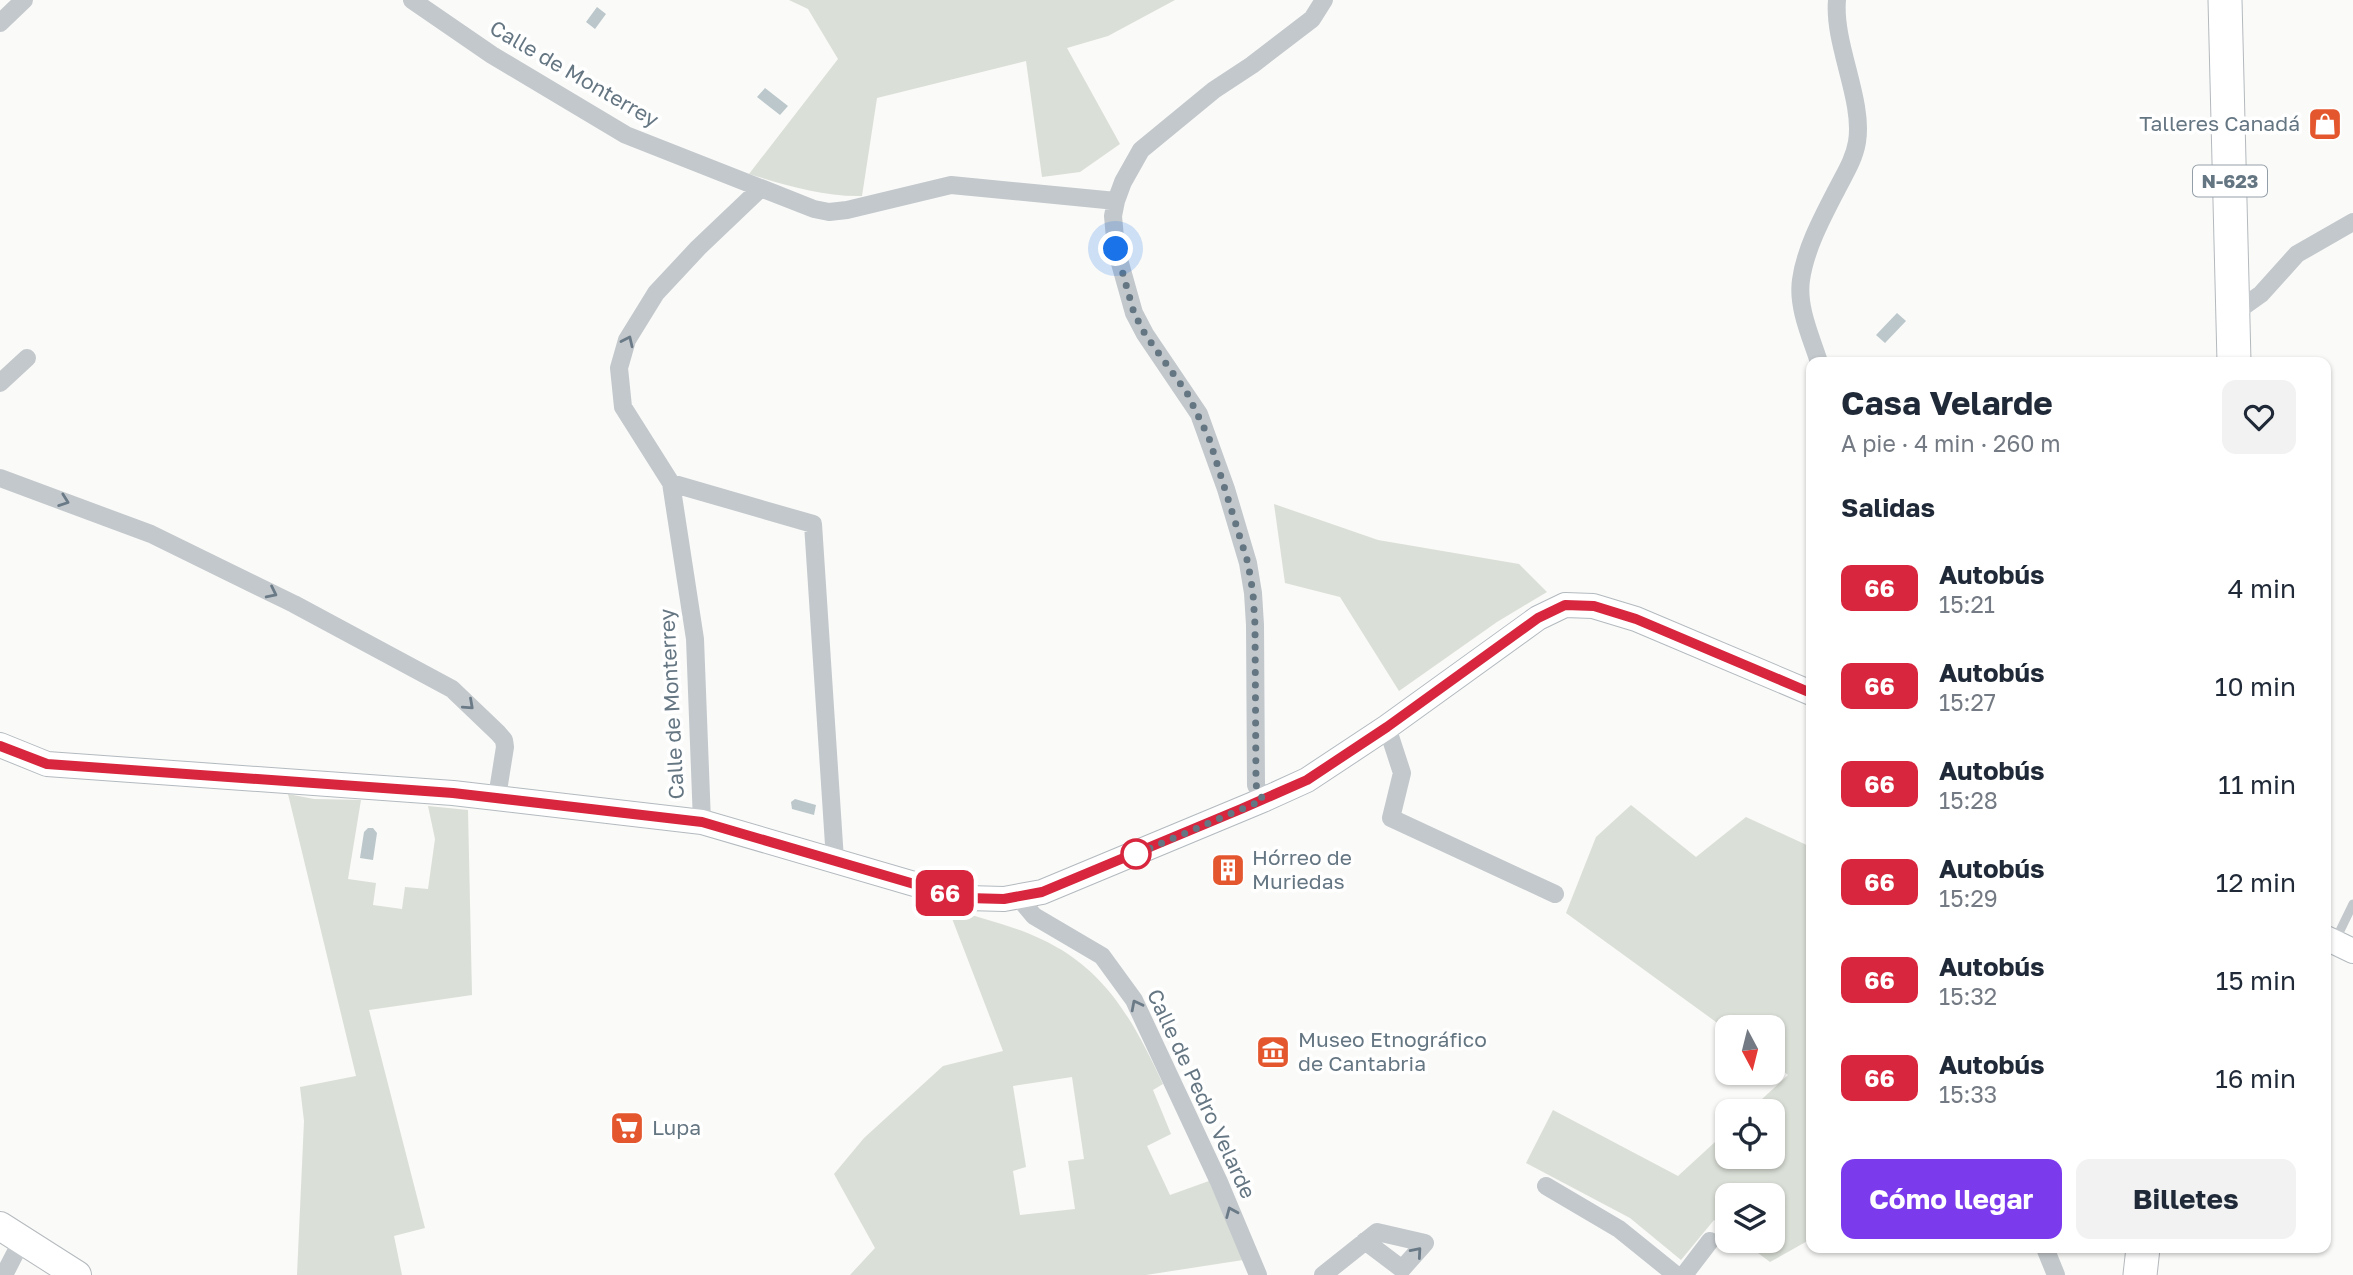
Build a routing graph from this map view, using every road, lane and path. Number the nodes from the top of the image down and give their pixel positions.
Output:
1 (24, 0) edge
2 (412, 0) edge
3 (1324, 0) edge
4 (1837, 0) edge
5 (2225, 0) edge
6 (0, 23) edge
7 (760, 189) junction
8 (1116, 201) junction
9 (2353, 222) edge
10 (2233, 314) junction
11 (1817, 357) edge
12 (2234, 357) edge
13 (27, 358) dead end
14 (0, 383) edge
15 (0, 478) edge
16 (671, 483) junction
17 (1806, 691) edge
18 (1387, 727) junction
19 (0, 746) edge
20 (497, 797) junction
21 (1263, 800) junction
22 (702, 822) junction
23 (835, 860) junction
24 (1555, 894) dead end
25 (1018, 897) junction
26 (2353, 904) edge
27 (2338, 944) edge
28 (1546, 1186) dead end
29 (11, 1233) edge
30 (1365, 1241) dead end
31 (1710, 1241) dead end
32 (2047, 1253) edge
33 (2142, 1253) edge
34 (4, 1275) edge
35 (77, 1275) edge
36 (1258, 1275) edge
37 (1323, 1275) edge
38 (1676, 1275) edge
39 (1684, 1275) edge
40 (2056, 1275) edge
41 (2140, 1275) edge

1 - 6 street
2 - 7 street, Calle de Monterrey
3 - 8 street
4 - 11 street
5 - 10 highway, N-623
7 - 8 street, Calle de Monterrey
16 -> 7 street, Calle de Monterrey
8 - 21 street
9 - 10 street
10 - 12 highway, N-623
13 - 14 street
15 -> 20 street
16 - 22 street, Calle de Monterrey
16 - 23 street
17 - 18 street
18 - 21 street
18 - 24 street
19 - 20 street
20 - 22 street
21 - 25 street
22 - 23 street
23 - 25 street
36 -> 25 street, Calle de Pedro Velarde
26 - 27 lane
28 - 38 street
29 - 34 street
29 - 35 main road
30 - 37 street
31 - 39 street
32 - 40 street
33 - 41 highway

